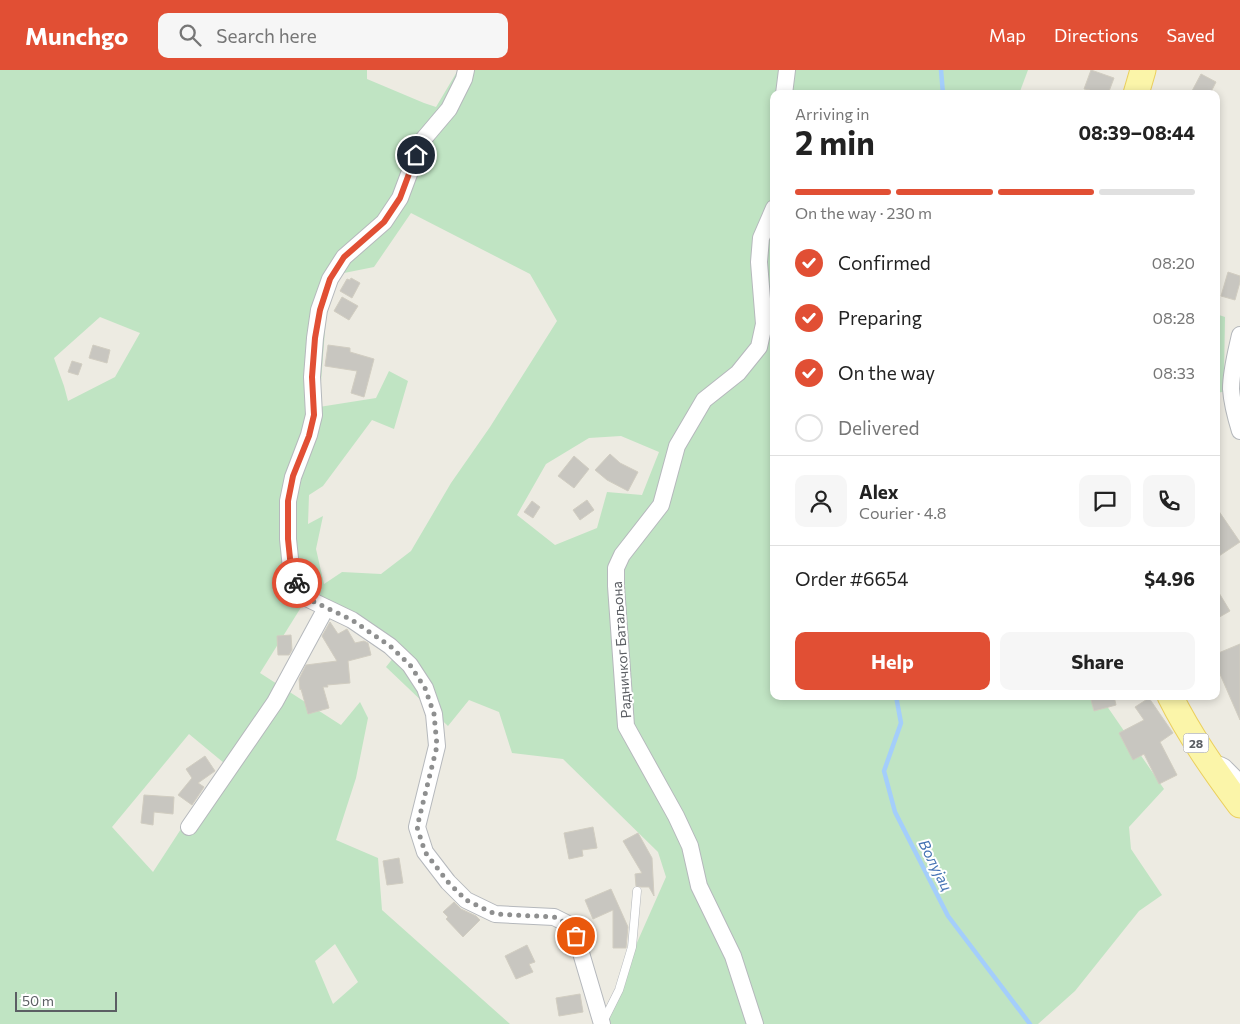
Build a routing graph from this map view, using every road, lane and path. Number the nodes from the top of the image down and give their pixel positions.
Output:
1 (466, 70) edge
2 (787, 70) edge
3 (1143, 70) edge
4 (784, 90) edge
5 (1137, 90) edge
6 (770, 217) edge
7 (1240, 335) edge
8 (1240, 432) edge
9 (326, 608) junction
10 (1172, 700) edge
11 (1210, 765) junction
12 (1240, 783) edge
13 (1240, 805) edge
14 (188, 827) dead end
15 (637, 891) dead end
16 (602, 1024) edge
17 (755, 1024) edge

1 - 9 street
2 - 4 street
3 - 5 main road
6 - 17 street, Радничког Батаљона
7 - 8 street
9 - 14 street
9 - 16 street
10 - 11 main road, 28
11 - 12 street
11 - 13 main road, 28
15 - 16 lane

